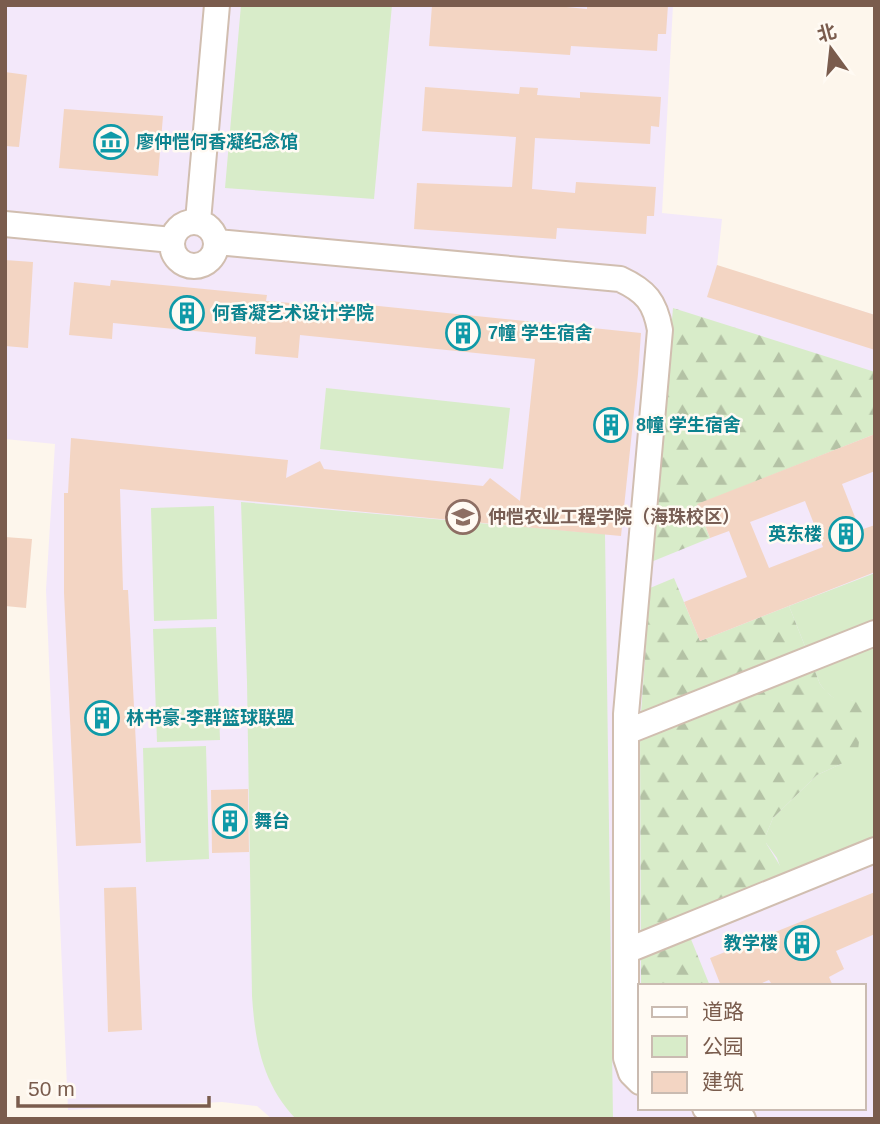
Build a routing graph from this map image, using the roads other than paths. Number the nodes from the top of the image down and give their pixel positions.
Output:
1 (217, 5) edge
2 (198, 221) junction
3 (5, 224) edge
4 (172, 240) junction
5 (217, 242) junction
6 (875, 633) edge
7 (626, 732) junction
8 (875, 850) edge
9 (626, 951) junction
10 (638, 1080) edge
11 (712, 1110) edge
12 (743, 1119) edge

1 - 2 street
2 - 4 street
2 - 5 street
3 - 4 street
4 - 5 street
5 - 7 street
6 - 7 street
7 - 9 street
8 - 9 street
9 - 10 street
11 - 12 street

